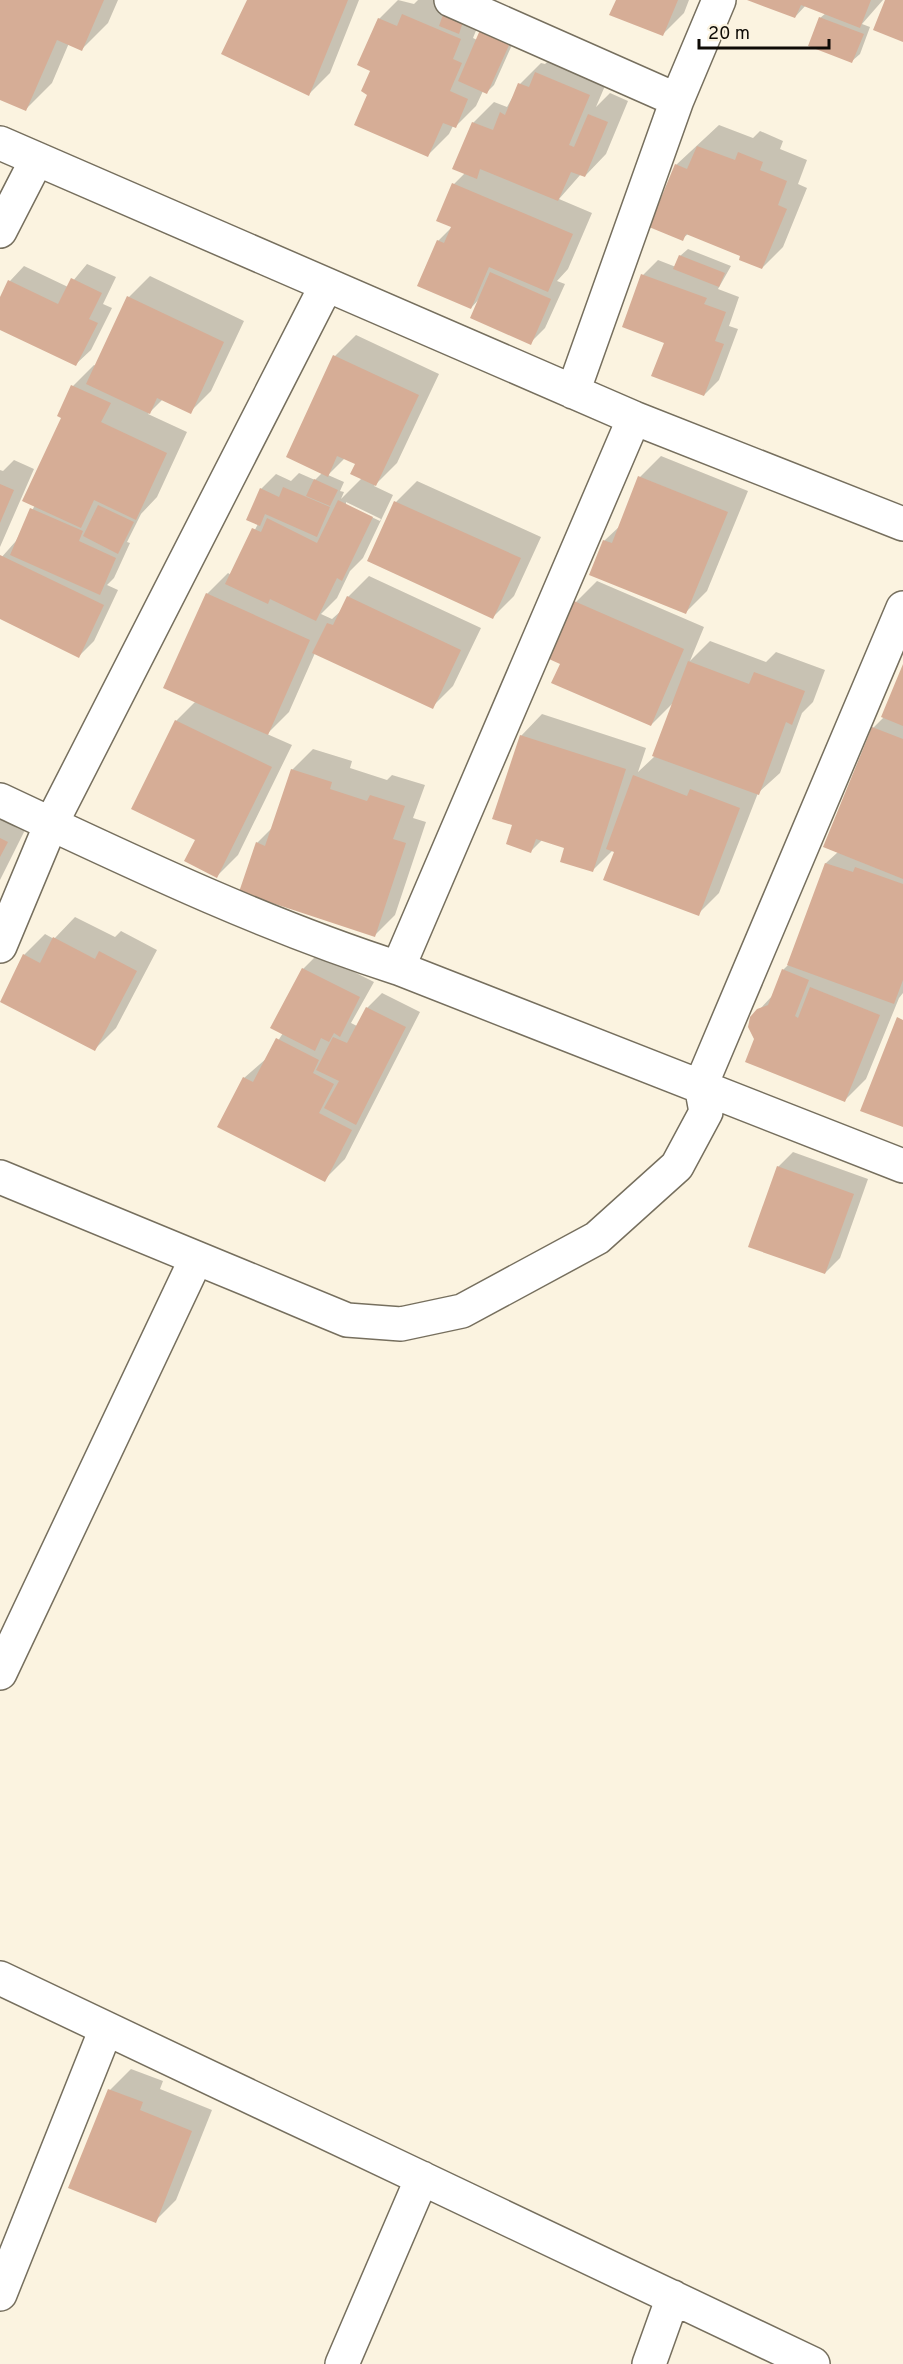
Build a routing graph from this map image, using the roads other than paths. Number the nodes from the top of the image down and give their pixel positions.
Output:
1 (451, 0) edge
2 (719, 0) edge
3 (677, 100) junction
4 (0, 143) edge
5 (37, 159) junction
6 (0, 231) edge
7 (326, 286) junction
8 (573, 392) junction
9 (634, 418) junction
10 (903, 524) edge
11 (903, 608) edge
12 (0, 800) edge
13 (51, 824) junction
14 (0, 946) edge
15 (399, 968) junction
16 (701, 1085) junction
17 (903, 1166) edge
18 (0, 1178) edge
19 (196, 1259) junction
20 (0, 1673) edge
21 (0, 1978) edge
22 (106, 2029) junction
23 (422, 2178) junction
24 (0, 2294) edge
25 (673, 2297) junction
26 (342, 2364) edge
27 (649, 2364) edge
28 (813, 2364) edge

1 - 3 street
2 - 3 street
3 - 8 street
4 - 5 street
5 - 6 street
5 - 7 street
7 - 8 street
7 - 13 street
8 - 9 street
9 - 10 street
9 - 15 street
11 - 16 street
12 - 13 street
13 - 14 street
13 - 15 street
15 - 16 street
16 - 17 street
16 - 19 street
18 - 19 street
19 - 20 street
21 - 22 street
22 - 23 street
22 - 24 street
23 - 25 street
23 - 26 street
25 - 27 street
25 - 28 street

